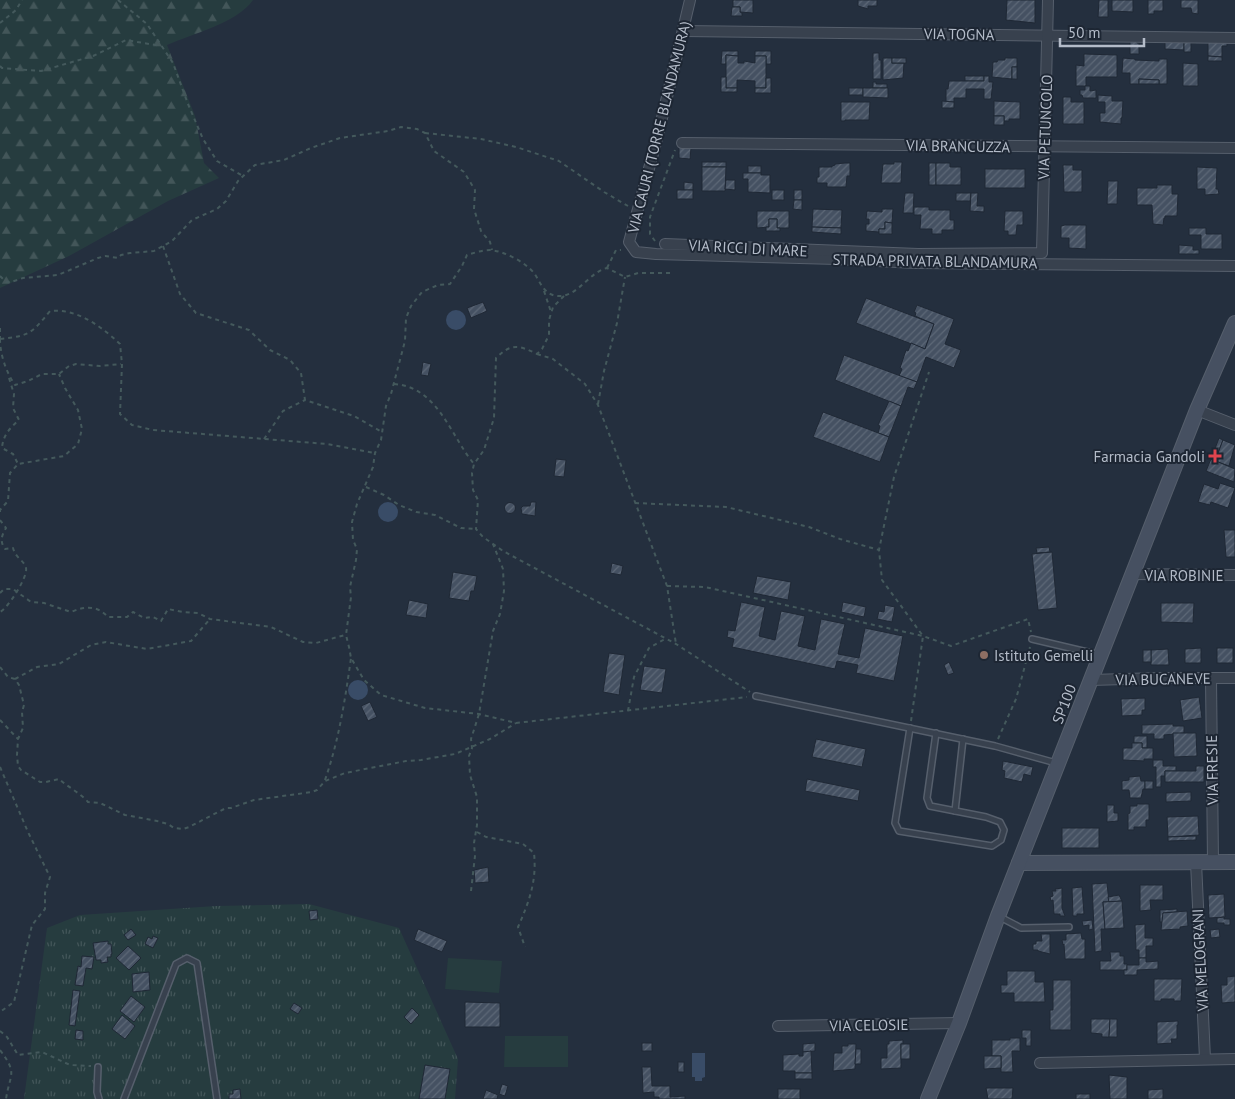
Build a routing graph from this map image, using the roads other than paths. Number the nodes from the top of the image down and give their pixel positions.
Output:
1 (690, 0) edge
2 (1048, 0) edge
3 (684, 30) junction
4 (1048, 36) junction
5 (1235, 38) edge
6 (682, 143) road end
7 (1044, 146) junction
8 (1235, 148) edge
9 (665, 244) road end
10 (636, 252) joint
11 (837, 255) junction
12 (917, 259) junction
13 (1235, 266) edge
14 (1235, 323) edge
15 (1196, 410) junction
16 (1235, 425) edge
17 (1132, 574) junction
18 (1235, 575) edge
19 (1032, 639) road end
20 (1101, 655) junction
21 (1211, 678) junction
22 (1235, 678) edge
23 (1091, 680) junction
24 (756, 696) road end
25 (910, 728) junction
26 (936, 734) junction
27 (964, 739) junction
28 (1059, 764) junction
29 (955, 811) junction
30 (1196, 862) junction
31 (1213, 862) junction
32 (1235, 862) edge
33 (1019, 863) junction
34 (998, 916) junction
35 (1070, 926) dead end
36 (959, 1023) junction
37 (778, 1026) dead end
38 (1205, 1059) junction
39 (1235, 1059) edge
40 (1040, 1063) dead end
41 (98, 1068) road end
42 (100, 1099) edge
43 (124, 1099) edge
44 (217, 1099) edge
45 (928, 1099) edge

1 - 3 street, VIA CAURI (TORRE BLANDAMURA)
2 - 4 street, VIA PETUNCOLO
3 - 4 street, VIA TOGNA
3 - 10 street, VIA CAURI (TORRE BLANDAMURA)
4 - 5 street, VIA TOGNA
4 - 7 street, VIA PETUNCOLO
6 - 7 street, VIA BRANCUZZA
7 - 8 street, VIA BRANCUZZA
7 - 12 street, VIA PETUNCOLO
9 - 11 street, VIA RICCI DI MARE
10 - 11 street, STRADA PRIVATA BLANDAMURA
11 - 12 street, STRADA PRIVATA BLANDAMURA
12 - 13 street, STRADA PRIVATA BLANDAMURA
14 - 15 main road, SP100 / SP100
15 - 16 street
15 - 17 main road, SP100 / SP100
17 - 18 street, VIA ROBINIE
17 - 20 main road, SP100 / SP100
19 - 20 lane
20 - 23 main road, SP100 / SP100
21 - 22 street, VIA BUCANEVE
21 - 23 street, VIA BUCANEVE
21 - 31 street, VIA FRESIE
23 - 28 main road, SP100 / SP100
24 - 25 lane
25 - 26 lane
25 - 29 lane
26 - 27 lane
26 - 29 lane
27 - 28 lane
27 - 29 lane
28 - 33 main road, SP100 / SP100
30 - 31 main road
30 - 33 main road
30 - 38 street, VIA MELOGRANI
31 - 32 main road
33 - 34 main road, SP100 / SP100
34 - 35 lane
34 - 36 main road, SP100 / SP100
36 - 37 street, VIA CELOSIE
36 - 45 main road, SP100 / SP100
38 - 39 street
38 - 40 street
41 - 42 lane
43 - 44 lane

